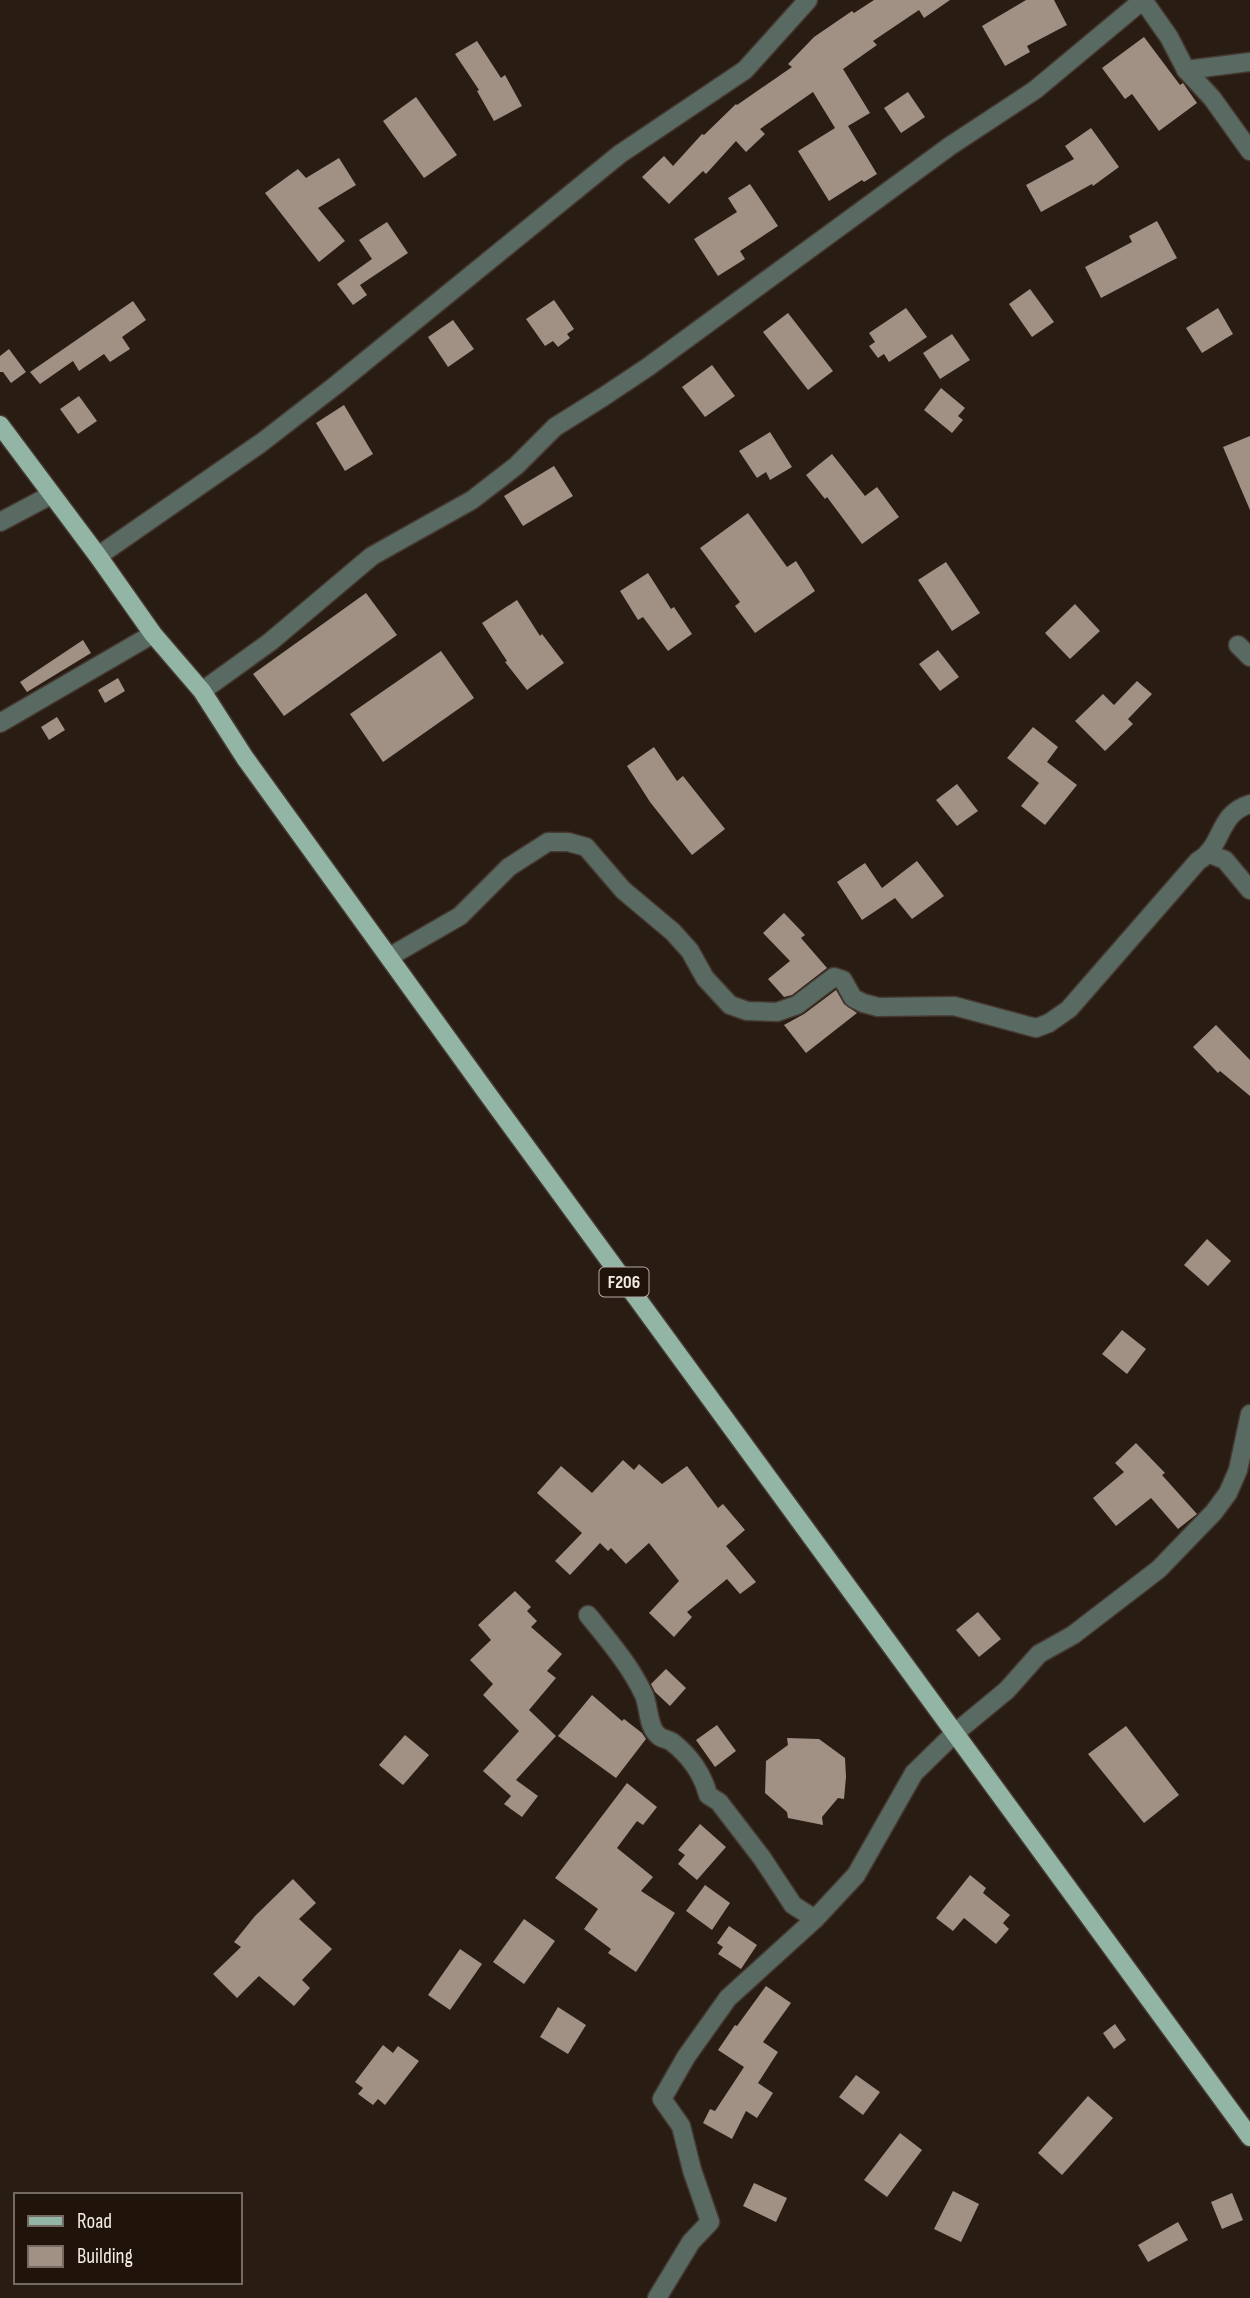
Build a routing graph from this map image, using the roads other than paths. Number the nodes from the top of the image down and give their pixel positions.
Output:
1 (808, 0) edge
2 (1143, 0) edge
3 (1250, 61) edge
4 (1186, 70) junction
5 (1250, 151) edge
6 (0, 425) edge
7 (51, 495) junction
8 (0, 522) edge
9 (98, 556) junction
10 (153, 634) junction
11 (202, 691) junction
12 (0, 723) edge
13 (1250, 804) edge
14 (1210, 854) junction
15 (1250, 890) edge
16 (389, 957) junction
17 (1250, 1414) edge
18 (588, 1615) dead end
19 (955, 1733) junction
20 (815, 1919) junction
21 (1250, 2137) edge
22 (657, 2298) edge

1 - 9 street
2 - 4 street
2 - 11 street
3 - 4 street
4 - 5 street
6 - 7 main road, F206
7 - 8 street
7 - 9 main road, F206
9 - 10 main road, F206
10 - 11 main road, F206
10 - 12 street
11 - 16 main road, F206
13 - 14 street
14 - 15 street
14 - 16 street
16 - 19 main road, F206
17 - 19 street
18 - 20 street
19 - 20 street
19 - 21 main road, F206
20 - 22 street

